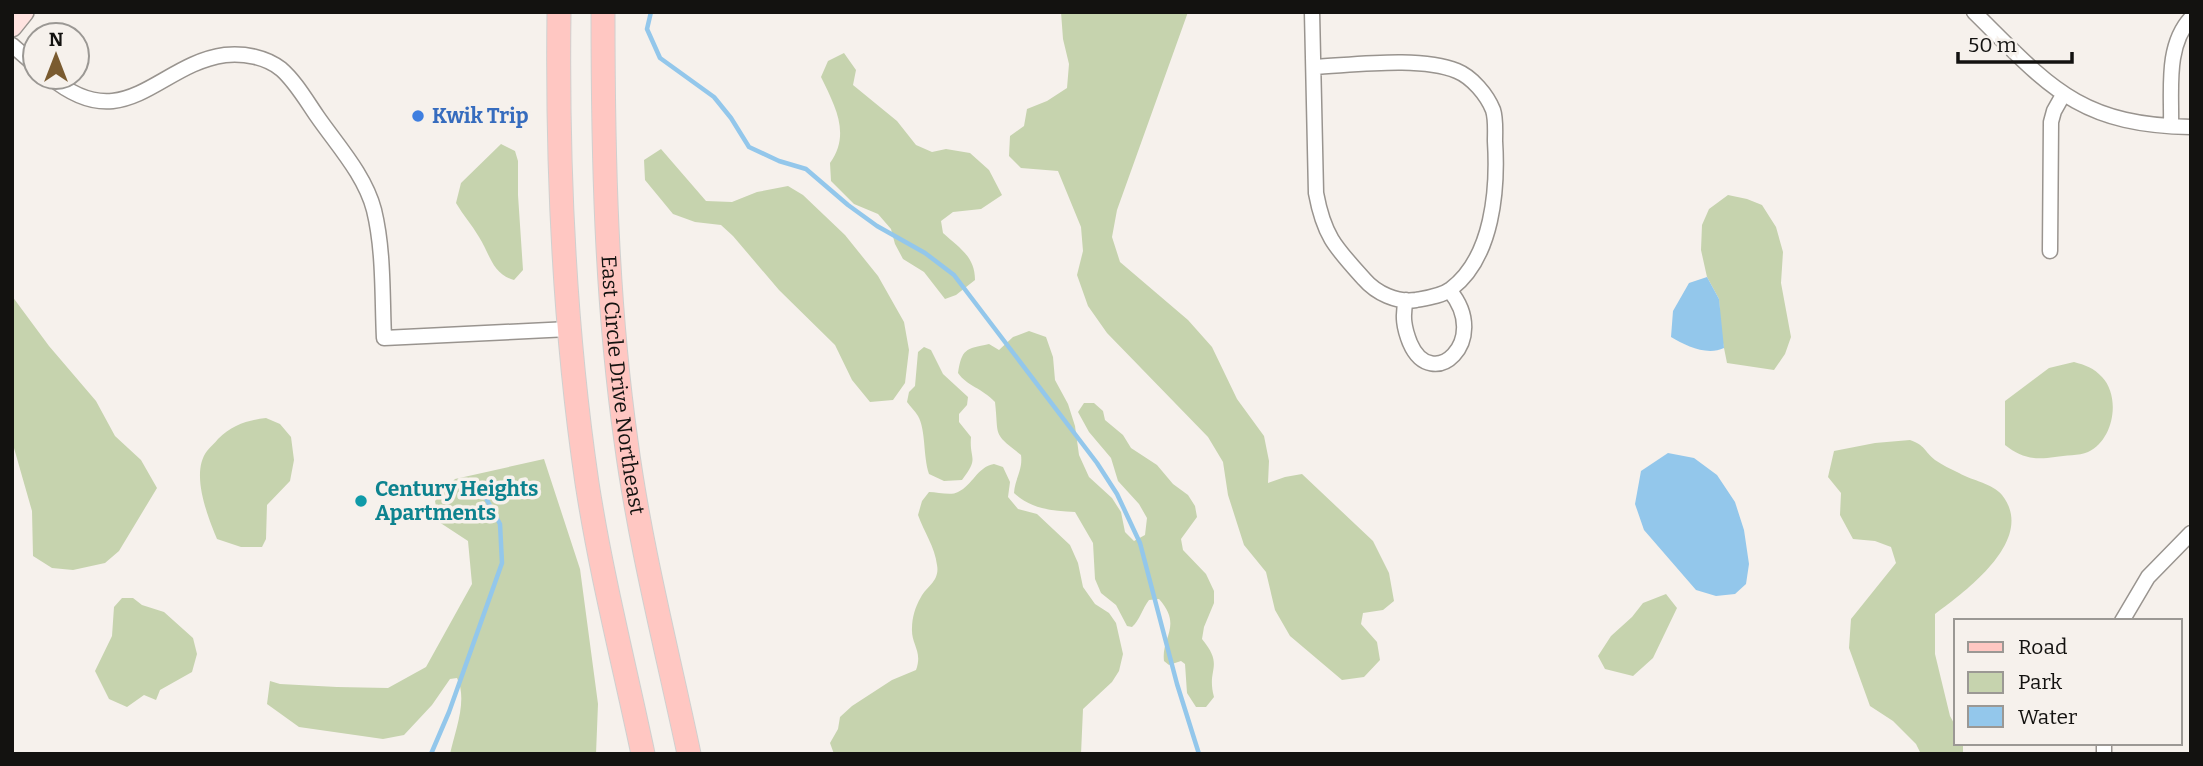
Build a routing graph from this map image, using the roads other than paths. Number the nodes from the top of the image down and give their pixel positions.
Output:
1 (24, 12) edge
2 (559, 12) edge
3 (603, 12) edge
4 (1312, 12) edge
5 (1974, 12) edge
6 (2191, 18) edge
7 (12, 27) edge
8 (1314, 67) junction
9 (72, 91) edge
10 (2063, 95) junction
11 (2171, 127) junction
12 (2191, 127) edge
13 (2050, 250) dead end
14 (1450, 291) junction
15 (1406, 300) junction
16 (569, 329) junction
17 (2191, 533) edge
18 (2123, 619) edge
19 (643, 754) edge
20 (689, 754) edge

1 - 7 main road
2 - 16 main road
3 - 20 main road, East Circle Drive Northeast
4 - 8 street
5 - 10 street
6 - 11 street
8 - 14 street
8 - 15 street
9 - 16 street
10 - 11 street
10 - 13 street
11 - 12 street
14 - 15 street
14 - 15 street
16 - 19 main road
17 - 18 street

